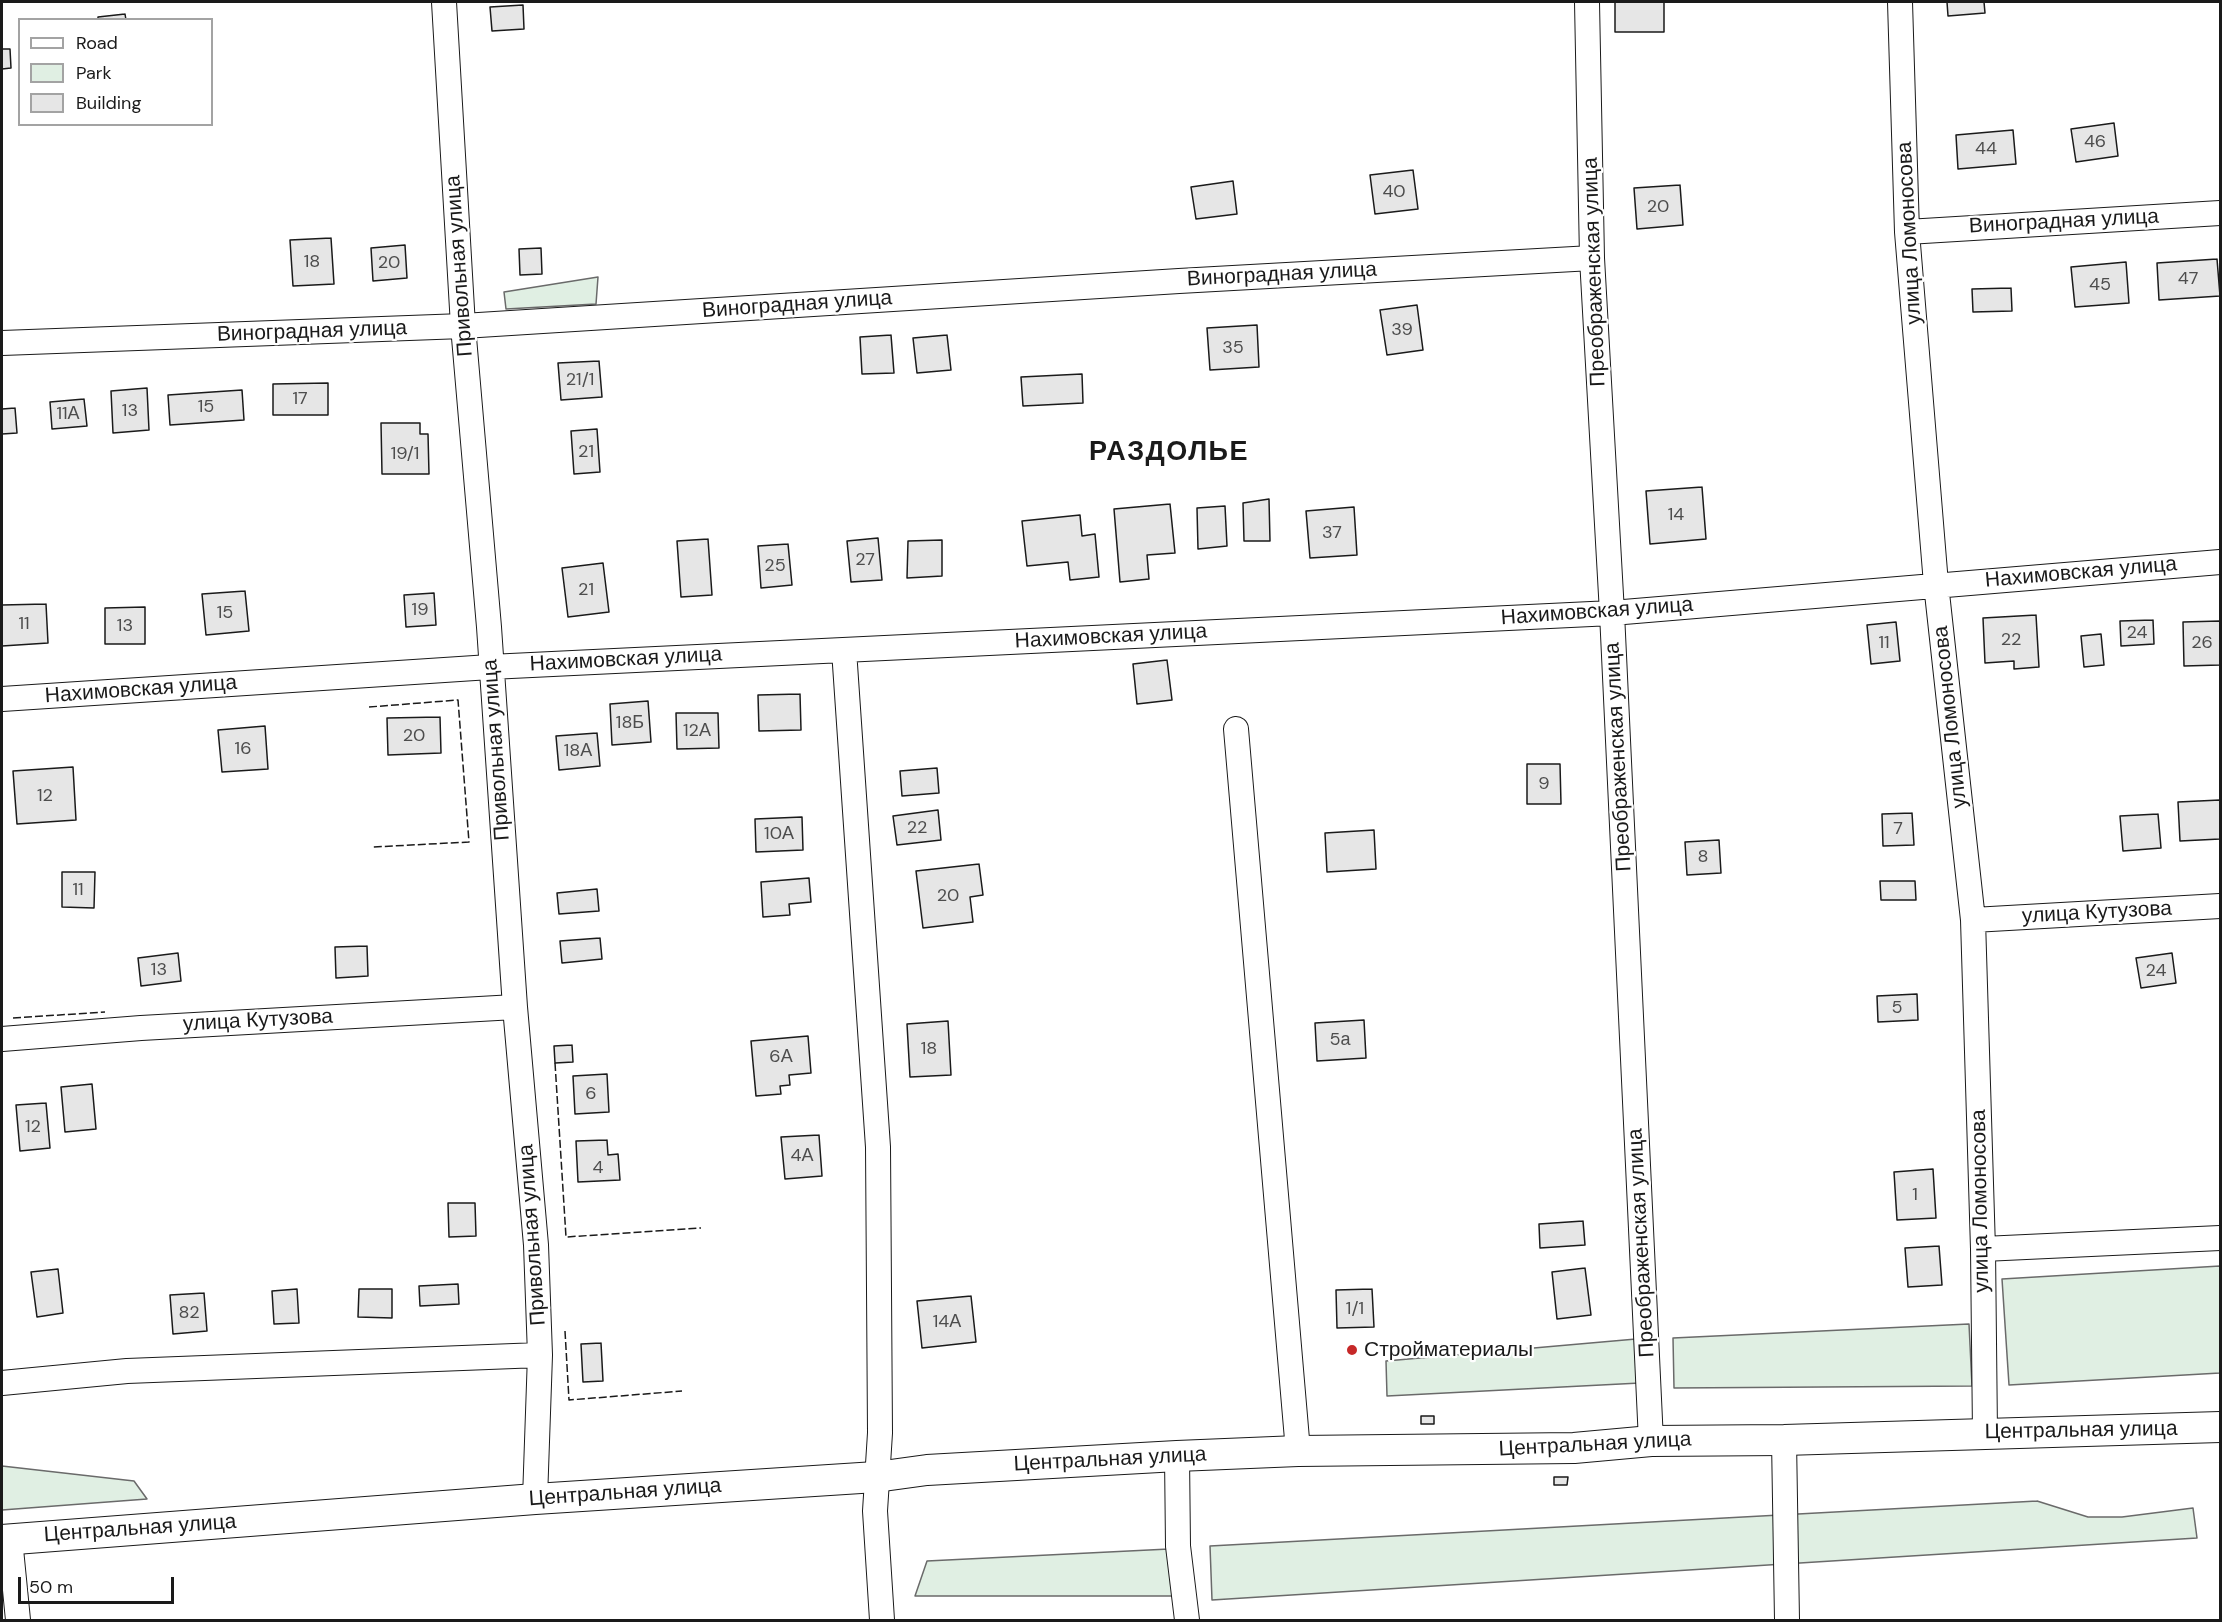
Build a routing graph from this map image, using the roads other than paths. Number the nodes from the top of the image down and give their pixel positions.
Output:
1 (444, 2) edge
2 (1587, 2) edge
3 (1900, 2) edge
4 (2220, 213) edge
5 (1908, 232) junction
6 (1592, 258) junction
7 (463, 326) junction
8 (2, 343) edge
9 (2220, 562) edge
10 (1936, 584) junction
11 (1612, 613) junction
12 (844, 650) junction
13 (490, 667) junction
14 (2, 699) edge
15 (1236, 729) dead end
16 (2220, 906) edge
17 (1973, 920) junction
18 (515, 1006) junction
19 (2, 1039) edge
20 (2220, 1238) edge
21 (1983, 1249) junction
22 (540, 1355) junction
23 (2, 1383) edge
24 (2220, 1428) edge
25 (1985, 1433) junction
26 (1784, 1440) junction
27 (1651, 1441) junction
28 (1298, 1450) junction
29 (1177, 1456) junction
30 (876, 1477) junction
31 (535, 1499) junction
32 (6, 1539) edge
33 (18, 1620) edge
34 (882, 1620) edge
35 (1187, 1620) edge
36 (1786, 1620) edge

1 - 7 street, Привольная улица
2 - 6 street, Преображенская улица
3 - 5 street, улица Ломоносова
4 - 5 street, Виноградная улица
5 - 10 street, улица Ломоносова
6 - 7 street, Виноградная улица
6 - 11 street, Преображенская улица
7 - 8 street, Виноградная улица
7 - 13 street, Привольная улица
9 - 10 street, Нахимовская улица
10 - 11 street, Нахимовская улица
10 - 17 street, улица Ломоносова
11 - 12 street, Нахимовская улица
11 - 27 street, Преображенская улица
12 - 13 street, Нахимовская улица
12 - 30 street
13 - 14 street, Нахимовская улица
13 - 18 street, Привольная улица
15 - 28 street
16 - 17 street, улица Кутузова
17 - 21 street, улица Ломоносова
18 - 19 street, улица Кутузова
18 - 22 street, Привольная улица
20 - 21 street
21 - 25 street, улица Ломоносова
22 - 23 street
22 - 31 street, Привольная улица
24 - 25 main road, Центральная улица
25 - 26 main road, Центральная улица
26 - 27 main road, Центральная улица
26 - 36 street
27 - 28 main road, Центральная улица
28 - 29 main road, Центральная улица
29 - 30 main road, Центральная улица
29 - 35 street
30 - 31 main road, Центральная улица
30 - 34 street
31 - 32 main road, Центральная улица
32 - 33 street

